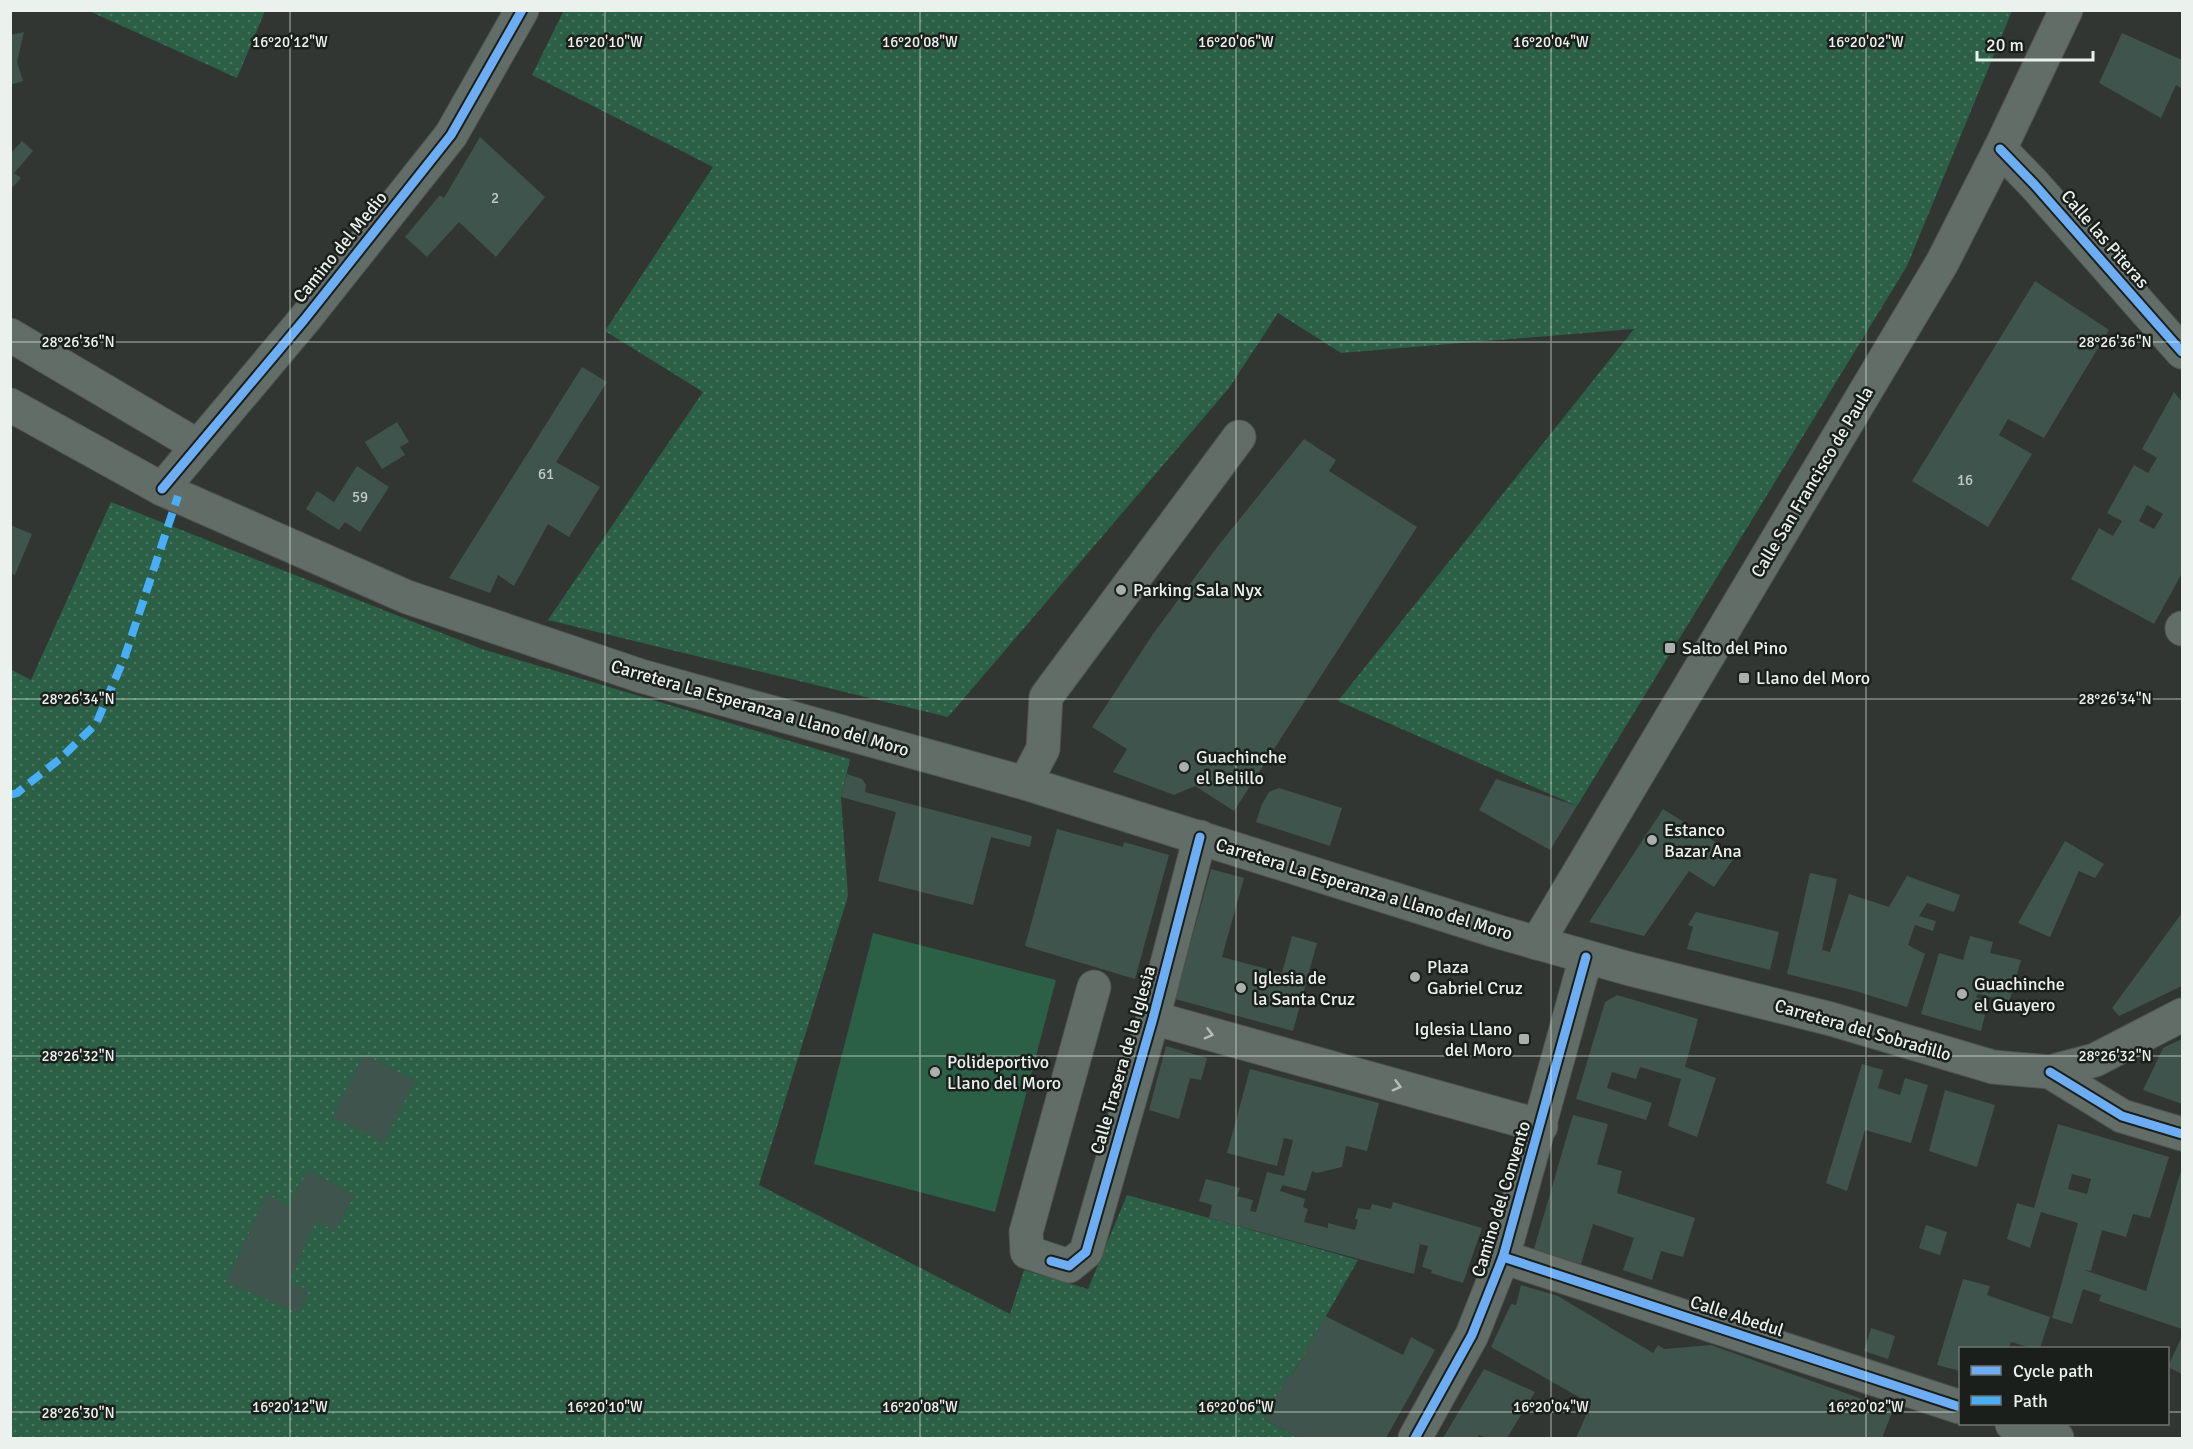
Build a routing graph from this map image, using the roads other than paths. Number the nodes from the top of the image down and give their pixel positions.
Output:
1 (522, 10) edge
2 (2066, 10) edge
3 (2000, 149) junction
4 (10, 335) edge
5 (2182, 352) edge
6 (10, 405) edge
7 (1239, 436) dead end
8 (198, 446) junction
9 (162, 489) junction
10 (1024, 783) junction
11 (1200, 837) junction
12 (1537, 943) junction
13 (1586, 957) junction
14 (1094, 987) dead end
15 (2182, 1015) edge
16 (1153, 1018) junction
17 (2050, 1072) junction
18 (1540, 1126) junction
19 (2182, 1134) edge
20 (1503, 1257) junction
21 (1959, 1407) edge
22 (2015, 1425) edge
23 (1415, 1438) edge
24 (2057, 1438) edge

1 - 8 street, Camino del Medio
2 - 3 main road, Calle San Francisco de Paula
3 - 5 street, Calle las Piteras
3 - 12 main road, Calle San Francisco de Paula
4 - 8 street
6 - 9 main road, Carretera La Esperanza a Llano del Moro
7 - 10 street
8 - 9 street, Camino del Medio
9 - 10 main road, Carretera La Esperanza a Llano del Moro
10 - 11 main road, Carretera La Esperanza a Llano del Moro
11 - 12 main road, Carretera La Esperanza a Llano del Moro
11 - 16 street, Calle Trasera de la Iglesia
12 - 13 main road, Carretera del Sobradillo
13 - 17 main road, Carretera del Sobradillo
13 - 18 street, Camino del Convento
14 - 16 street, Calle Trasera de la Iglesia
15 - 17 main road, Carretera del Sobradillo
16 -> 18 street
17 - 19 street
18 - 20 street, Camino del Convento
20 - 21 street, Calle Abedul
20 - 23 street, Camino del Convento
22 - 24 street

